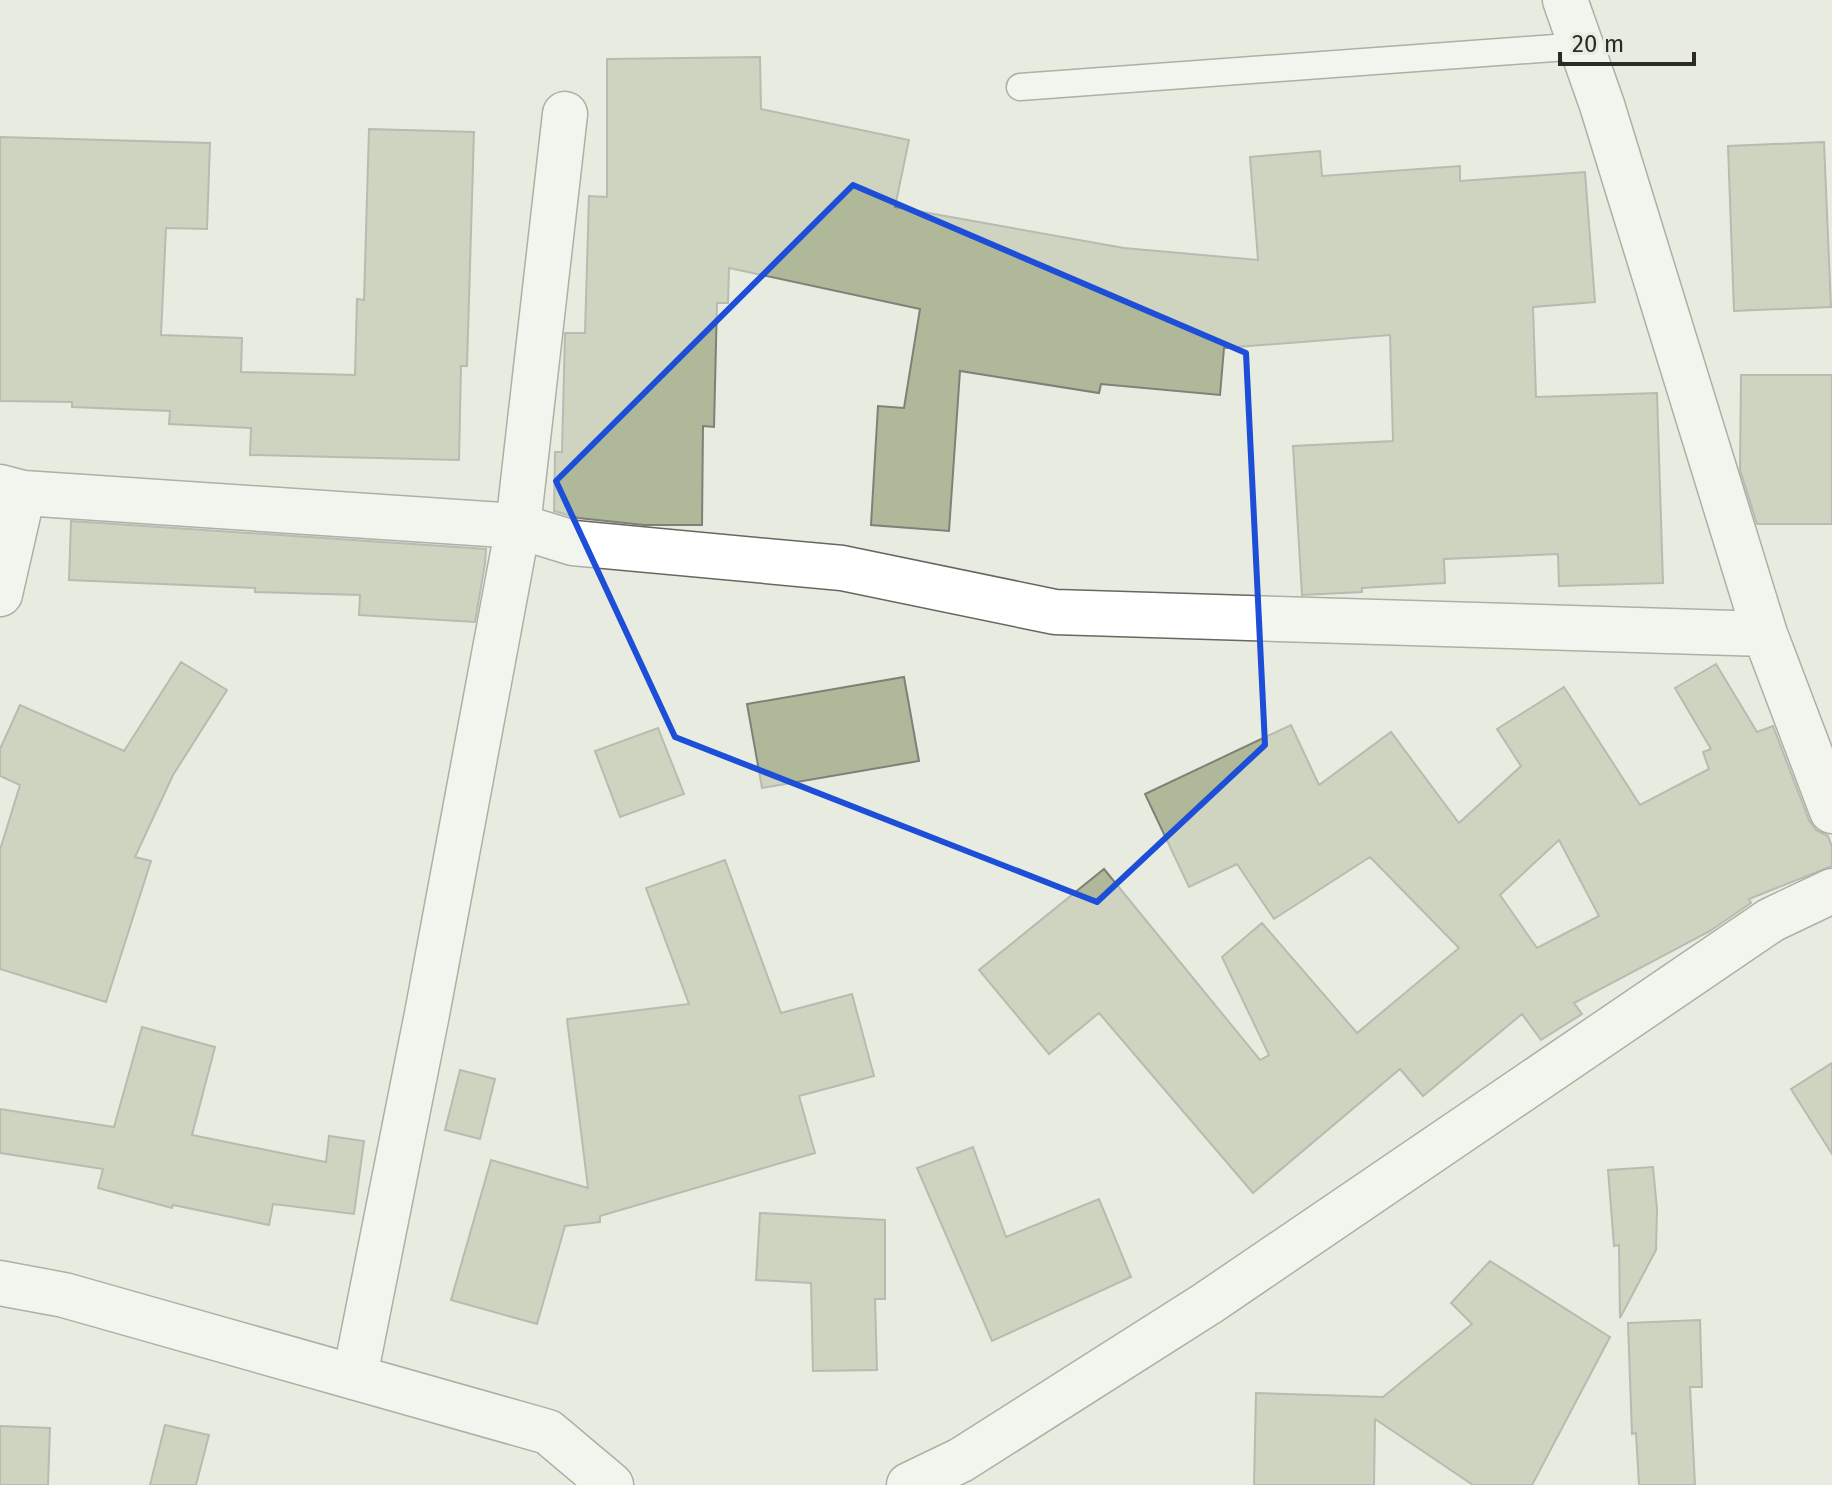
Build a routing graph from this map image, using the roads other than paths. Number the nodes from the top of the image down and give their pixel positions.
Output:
1 (1565, 0) edge
2 (1581, 46) junction
3 (1020, 87) dead end
4 (565, 114) dead end
5 (11, 490) edge
6 (518, 526) junction
7 (0, 594) edge
8 (1765, 634) junction
9 (1832, 811) edge
10 (1832, 891) edge
11 (0, 1283) edge
12 (355, 1376) junction
13 (611, 1485) edge
14 (909, 1485) edge

1 - 2 street
2 - 3 lane
2 - 8 street
4 - 6 street
5 - 6 street
5 - 7 street
6 - 8 street
6 - 12 street
8 - 9 street
10 - 14 street
11 - 12 street
12 - 13 street

